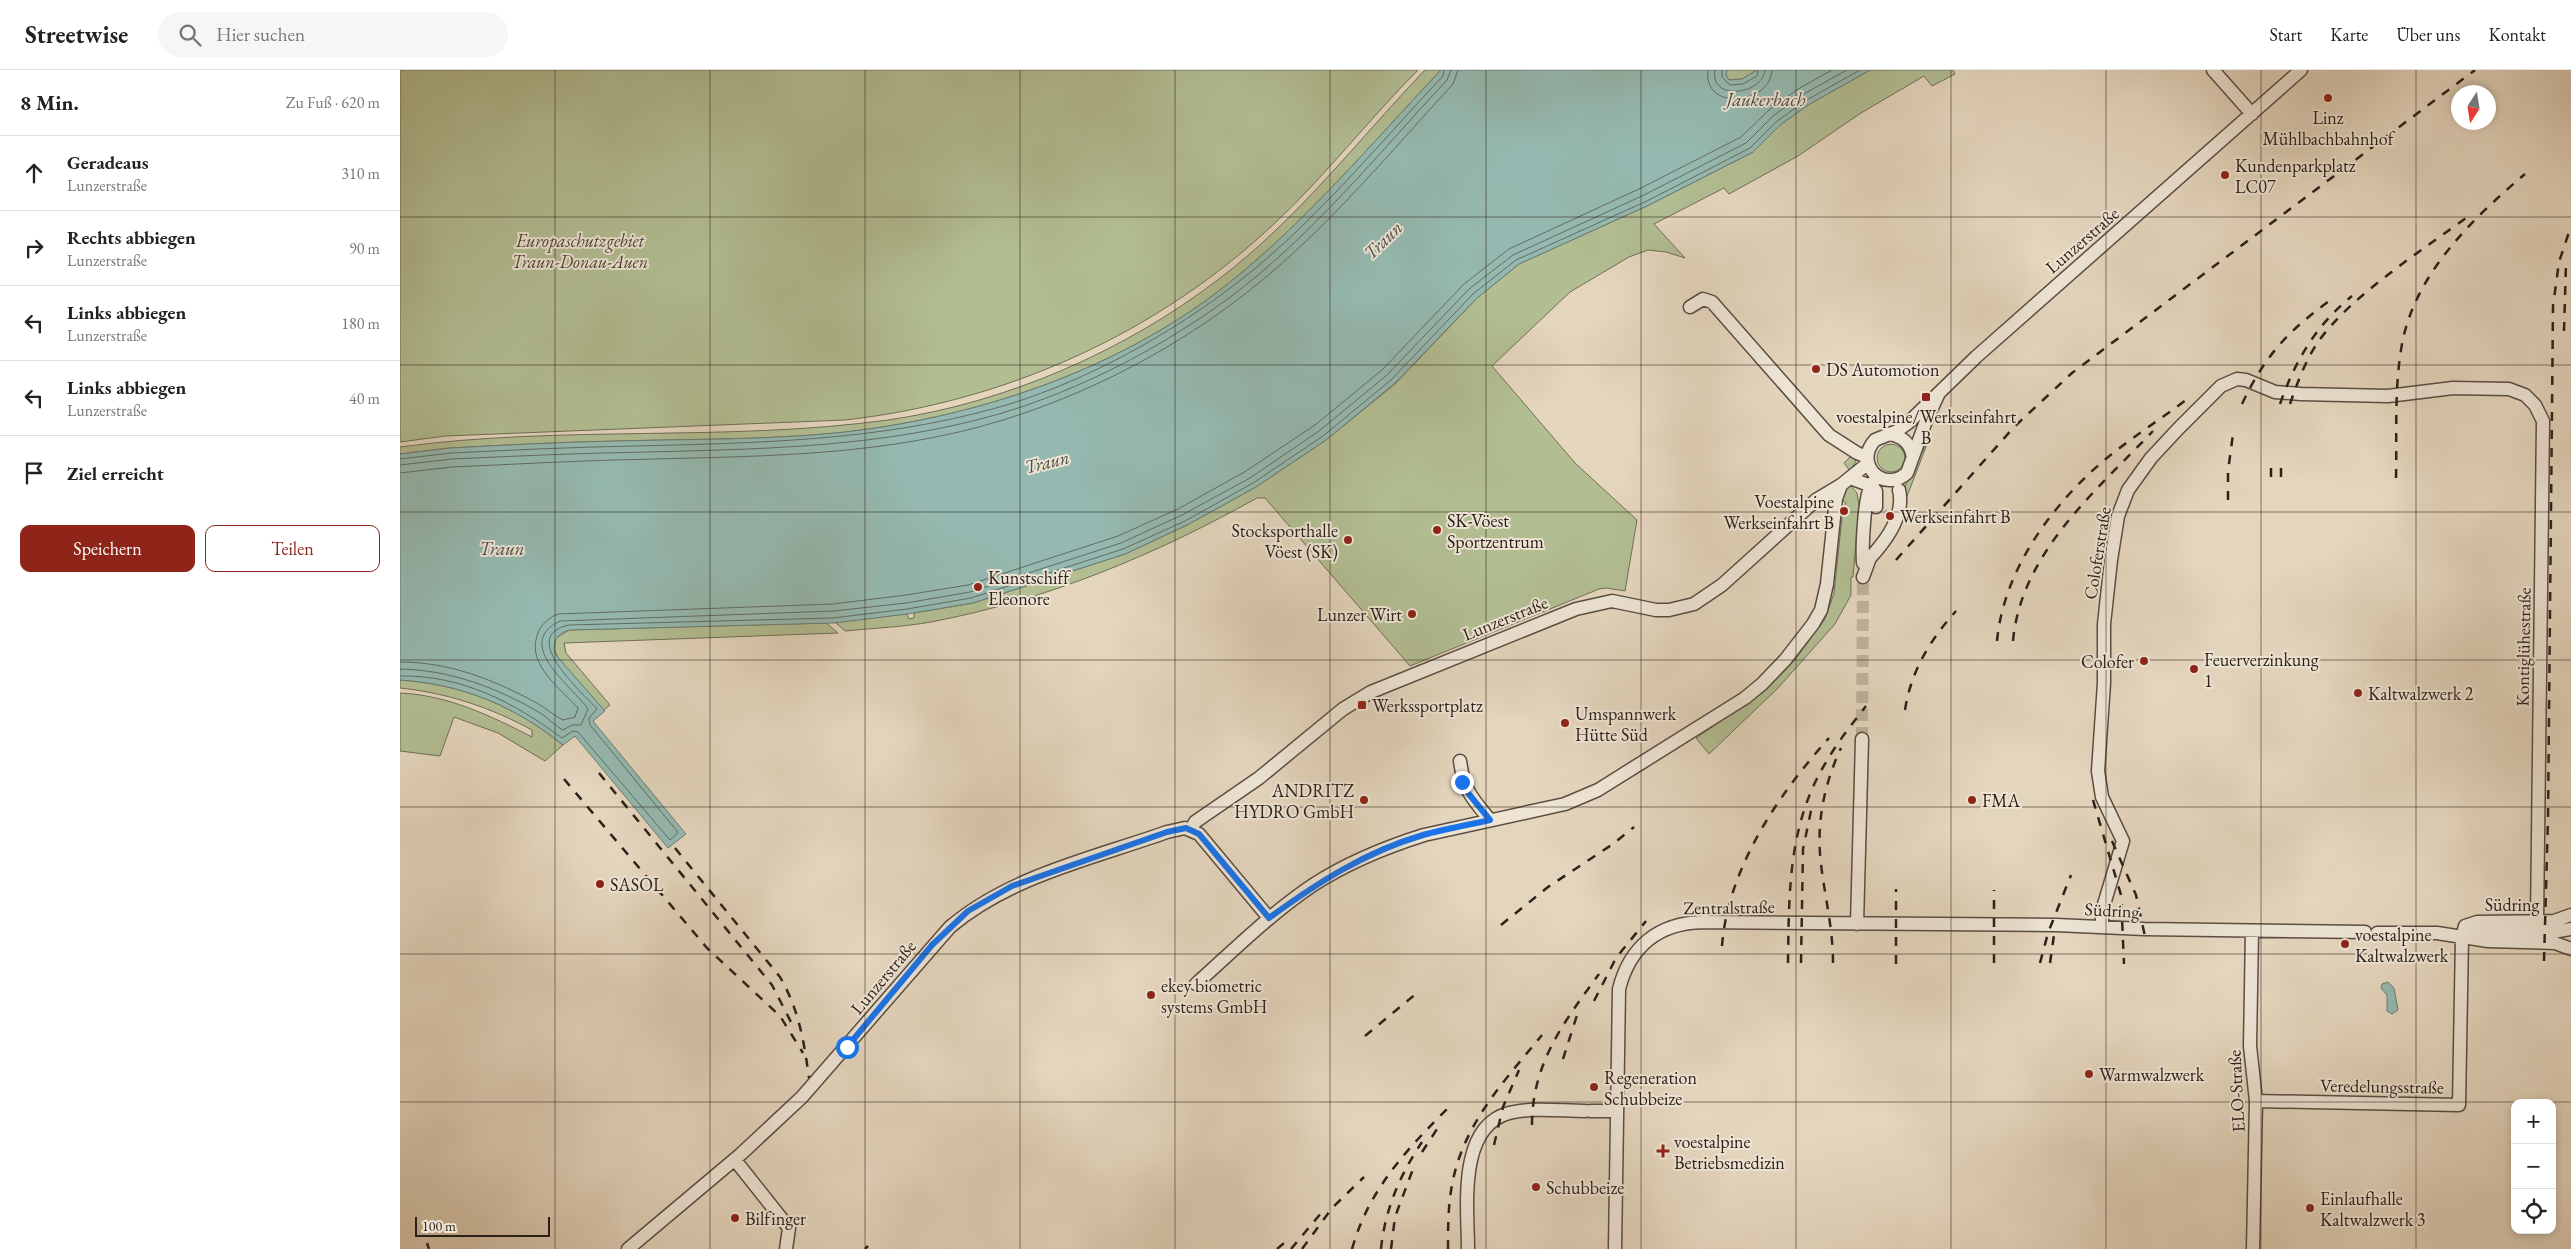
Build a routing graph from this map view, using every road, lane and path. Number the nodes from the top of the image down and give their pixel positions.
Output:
1 (2213, 70) edge
2 (2301, 70) edge
3 (2252, 114) junction
4 (1690, 307) dead end
5 (2509, 389) joint
6 (1938, 395) junction
7 (1889, 434) junction
8 (1840, 443) junction
9 (1871, 444) junction
10 (1913, 457) junction
11 (1862, 471) junction
12 (1903, 477) junction
13 (1899, 490) junction
14 (1866, 561) junction
15 (1862, 739) tunnel mouth
16 (1460, 761) dead end
17 (1490, 820) junction
18 (1191, 830) junction
19 (2571, 915) edge
20 (1269, 918) junction
21 (1857, 924) junction
22 (2102, 927) junction
23 (2535, 927) junction
24 (2571, 929) edge
25 (2252, 931) junction
26 (2462, 937) junction
27 (2523, 942) junction
28 (2571, 949) edge
29 (1196, 984) dead end
30 (2256, 1101) junction
31 (1616, 1111) junction
32 (735, 1160) junction
33 (628, 1249) edge
34 (786, 1249) edge
35 (1468, 1249) edge
36 (1615, 1249) edge
37 (2253, 1249) edge

1 - 3 street
2 - 3 street, Lunzerstraße
3 - 6 street, Lunzerstraße
4 - 8 street
5 - 22 street, Coloferstraße
5 - 23 street, Kontiglühestraße
6 - 7 street, Lunzerstraße
6 - 10 street, Lunzerstraße
7 - 9 street, Lunzerstraße
7 - 10 street
8 - 9 street
8 - 11 street
9 - 11 street
10 - 12 street, Lunzerstraße
11 - 12 street
11 - 14 street
11 - 14 street
11 - 17 street
11 - 18 street, Lunzerstraße
12 - 13 street
13 - 14 street
13 - 14 street
15 - 21 street
16 - 17 street
17 - 20 street
18 - 20 street
18 - 32 street, Lunzerstraße
19 - 23 street, Südring
20 - 29 street
21 - 22 street, Südring
21 - 31 street, Zentralstraße
22 - 25 street, Südring
23 - 24 street, Südring
23 - 26 street, Südring
23 - 27 street
25 - 26 street, Südring
25 - 30 street, ELO-Straße
26 - 27 street, Südring
26 - 30 street, Veredelungsstraße
27 - 28 street, Südring
30 - 37 street, ELO-Straße
31 - 35 street
31 - 36 street, Zentralstraße
32 - 33 street, Lunzerstraße
32 - 34 street

